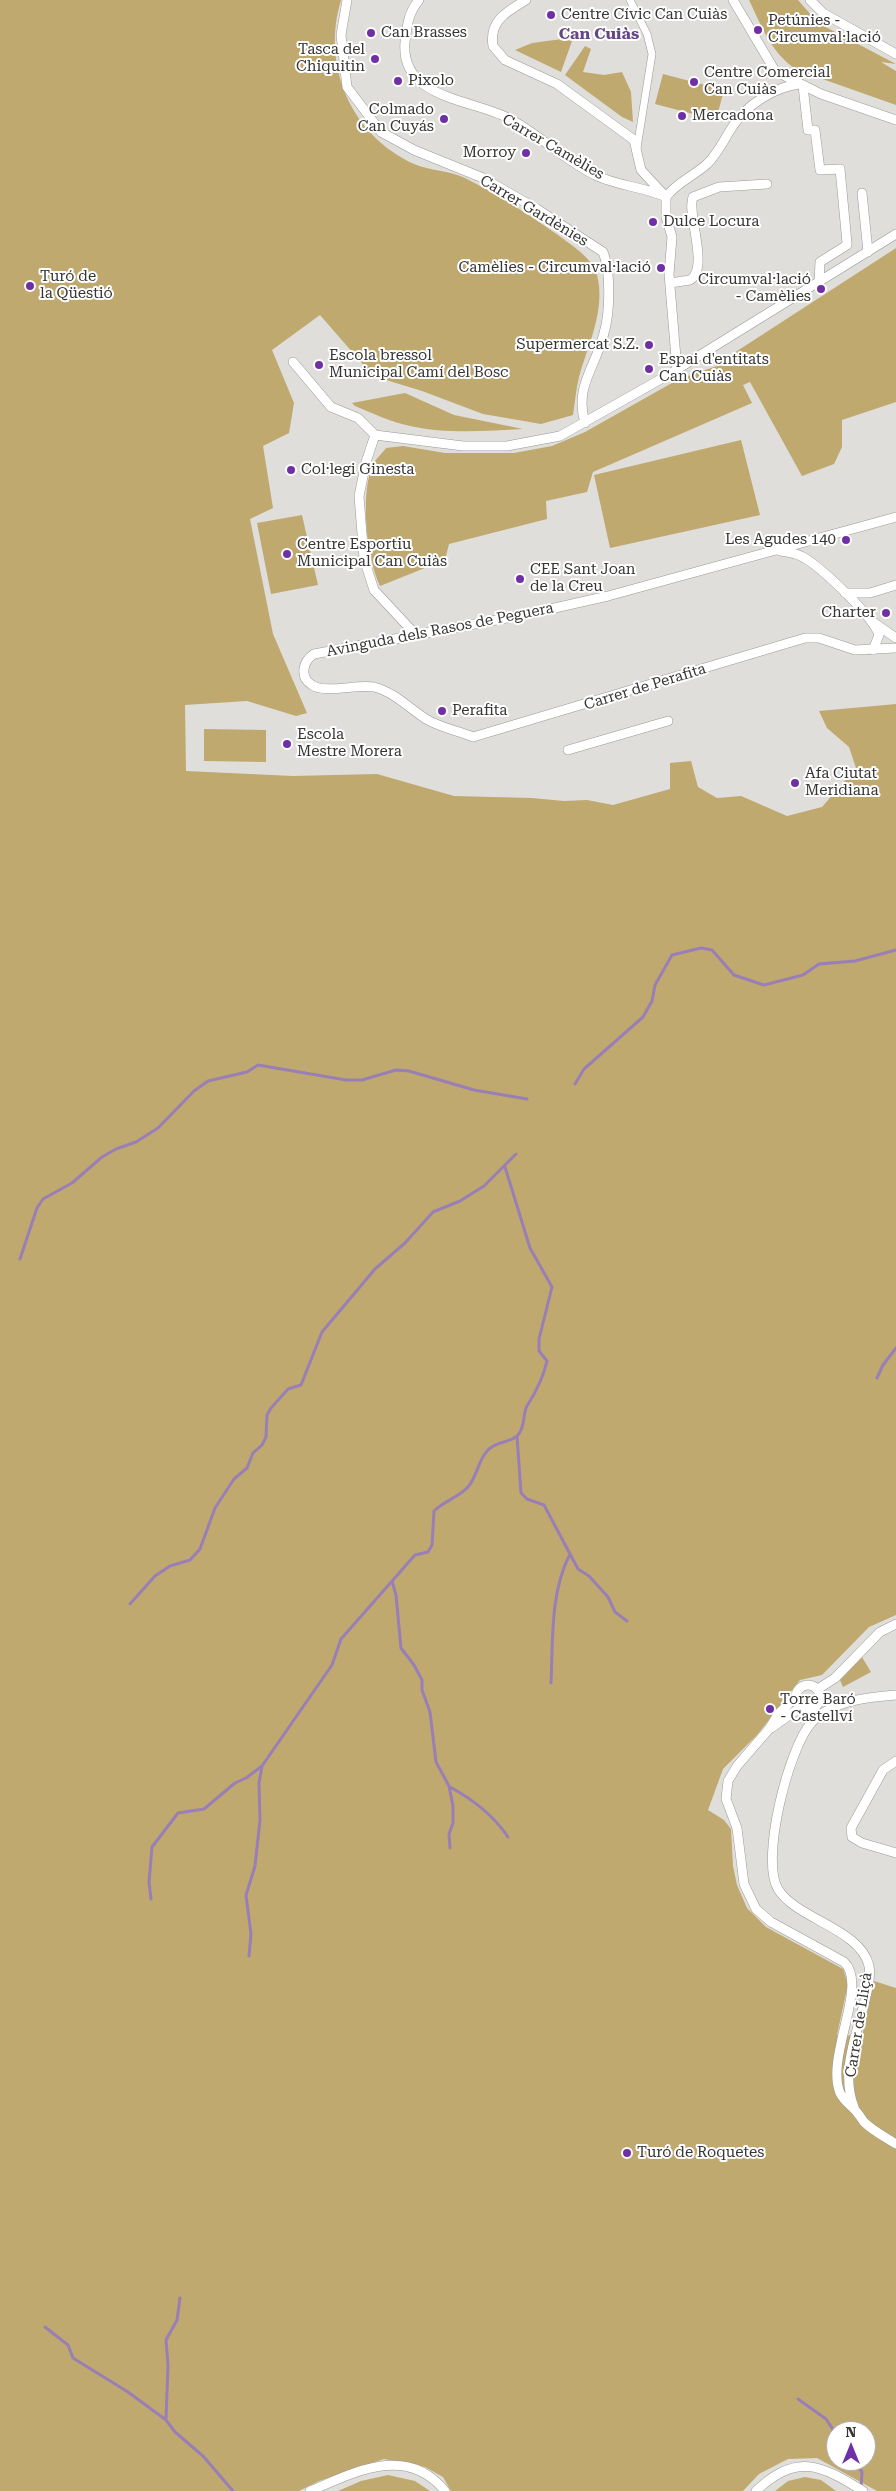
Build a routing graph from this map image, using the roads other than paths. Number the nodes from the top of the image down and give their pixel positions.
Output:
1 (347, 0) edge
2 (419, 0) edge
3 (526, 0) edge
4 (630, 0) edge
5 (733, 0) edge
6 (810, 0) edge
7 (896, 54) edge
8 (801, 85) junction
9 (896, 120) edge
10 (636, 150) junction
11 (767, 184) dead end
12 (862, 193) dead end
13 (666, 197) junction
14 (896, 234) edge
15 (868, 252) junction
16 (819, 282) junction
17 (670, 283) junction
18 (293, 362) dead end
19 (677, 370) junction
20 (585, 423) junction
21 (375, 435) junction
22 (896, 517) edge
23 (809, 542) junction
24 (773, 550) junction
25 (813, 564) junction
26 (896, 585) edge
27 (845, 593) junction
28 (873, 622) junction
29 (415, 634) junction
30 (896, 638) edge
31 (896, 648) edge
32 (873, 650) junction
33 (420, 715) joint
34 (668, 721) dead end
35 (568, 750) dead end
36 (896, 1624) edge
37 (818, 1689) junction
38 (896, 1694) edge
39 (796, 1697) junction
40 (805, 1708) junction
41 (812, 1722) junction
42 (768, 1729) junction
43 (896, 1761) edge
44 (896, 1853) edge
45 (854, 2109) junction
46 (896, 2144) edge
47 (310, 2491) edge
48 (445, 2491) edge
49 (756, 2491) edge
50 (863, 2491) edge

1 - 20 street, Carrer Gardènies
2 - 13 street, Carrer Camèlies
3 - 10 street
4 - 10 street
5 - 8 street
6 - 7 street
8 - 9 street
8 - 13 street
8 - 16 street
10 - 13 street
11 - 17 street
12 - 15 street
13 - 17 street
14 - 15 street
15 - 16 street
16 - 19 street
17 - 19 street
18 - 21 street
19 - 20 street
20 - 21 street
21 - 29 street
22 - 23 street, Avinguda dels Rasos de Peguera
23 - 24 street, Avinguda dels Rasos de Peguera
23 - 25 street
24 - 25 street, Avinguda dels Rasos de Peguera
24 - 29 street, Avinguda dels Rasos de Peguera
25 - 27 street, Avinguda dels Rasos de Peguera
26 - 27 street
27 - 28 street, Avinguda dels Rasos de Peguera
28 - 30 street, Avinguda dels Rasos de Peguera
28 - 32 street
29 - 33 street, Avinguda dels Rasos de Peguera
31 - 32 street
32 - 33 street, Carrer de Perafita
34 - 35 street
36 - 37 street
37 - 39 street
37 - 40 street
38 - 41 street, Carrer de Lliçà
39 - 40 street
39 - 42 street
40 - 41 street
40 - 42 street
41 - 45 street, Carrer de Lliçà
42 - 45 street
43 - 44 street
45 - 46 street
47 - 48 street
49 - 50 street

